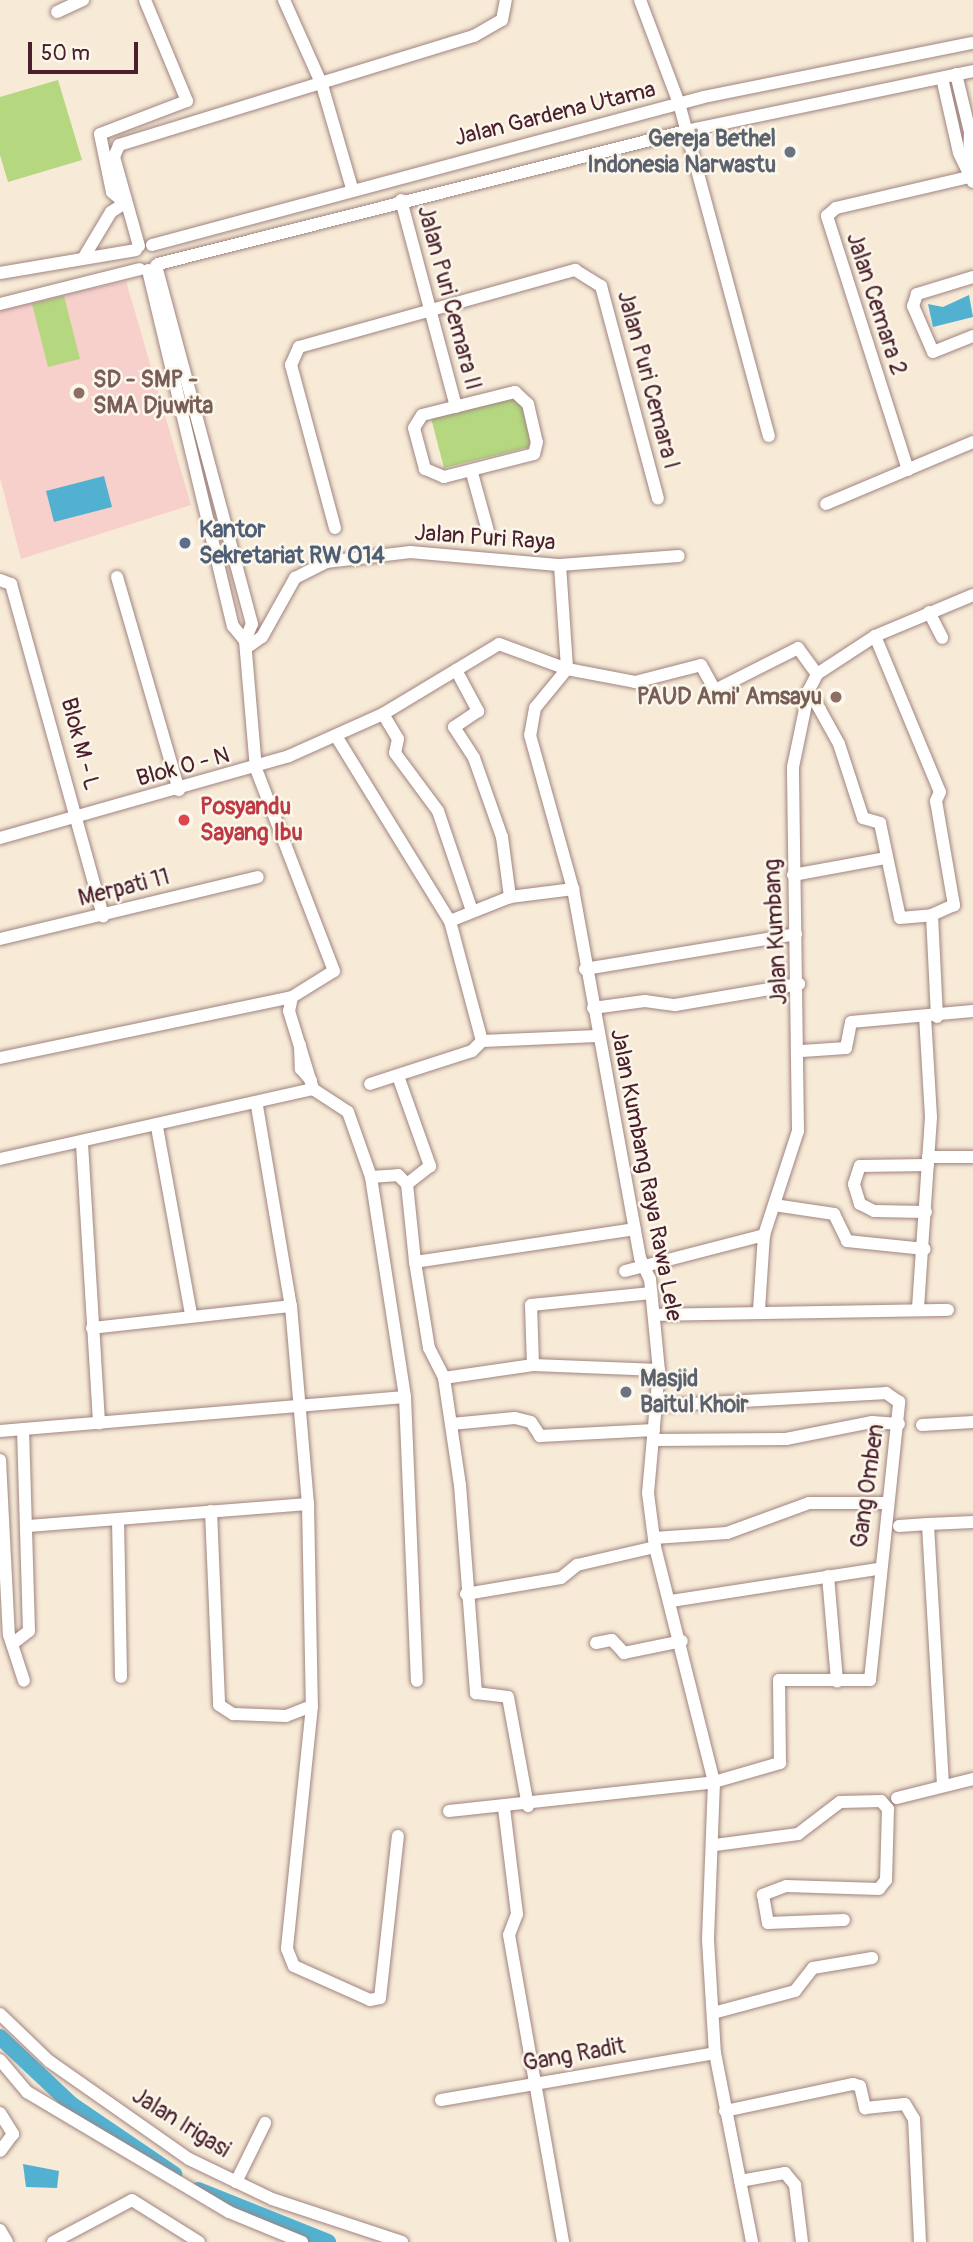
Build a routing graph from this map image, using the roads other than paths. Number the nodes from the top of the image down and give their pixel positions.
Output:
1 (83, 0) edge
2 (145, 0) edge
3 (284, 0) edge
4 (506, 0) edge
5 (640, 0) edge
6 (57, 12) dead end
7 (973, 43) edge
8 (973, 71) edge
9 (956, 74) junction
10 (942, 78) junction
11 (322, 85) junction
12 (679, 103) junction
13 (686, 131) junction
14 (972, 175) edge
15 (352, 188) junction
16 (124, 197) junction
17 (401, 200) junction
18 (142, 247) junction
19 (84, 257) junction
20 (151, 267) junction
21 (0, 273) edge
22 (973, 277) edge
23 (0, 304) edge
24 (430, 309) junction
25 (973, 336) edge
26 (456, 407) junction
27 (769, 436) dead end
28 (973, 442) edge
29 (908, 470) junction
30 (472, 473) junction
31 (658, 498) dead end
32 (825, 504) dead end
33 (335, 528) dead end
34 (488, 531) dead end
35 (679, 556) dead end
36 (560, 565) junction
37 (117, 577) dead end
38 (6, 582) edge
39 (971, 600) edge
40 (929, 612) junction
41 (875, 636) junction
42 (942, 638) dead end
43 (245, 645) junction
44 (567, 668) junction
45 (456, 670) junction
46 (817, 674) junction
47 (809, 690) junction
48 (383, 713) junction
49 (336, 736) junction
50 (256, 769) junction
51 (179, 790) junction
52 (78, 817) junction
53 (0, 838) edge
54 (886, 858) junction
55 (793, 875) junction
56 (258, 877) dead end
57 (573, 889) junction
58 (510, 897) junction
59 (472, 911) junction
60 (932, 915) junction
61 (103, 916) junction
62 (450, 921) junction
63 (796, 934) junction
64 (0, 939) edge
65 (585, 969) junction
66 (799, 984) junction
67 (292, 997) junction
68 (593, 1009) junction
69 (973, 1011) edge
70 (931, 1017) junction
71 (597, 1036) junction
72 (482, 1041) junction
73 (802, 1051) junction
74 (0, 1058) edge
75 (398, 1076) junction
76 (312, 1084) junction
77 (370, 1084) dead end
78 (257, 1106) junction
79 (157, 1127) junction
80 (82, 1144) junction
81 (973, 1157) edge
82 (0, 1159) edge
83 (928, 1161) junction
84 (371, 1177) junction
85 (407, 1184) junction
86 (774, 1205) junction
87 (926, 1212) junction
88 (635, 1229) junction
89 (764, 1235) junction
90 (925, 1249) junction
91 (415, 1262) junction
92 (646, 1267) junction
93 (625, 1271) dead end
94 (651, 1293) junction
95 (291, 1306) junction
96 (918, 1308) junction
97 (759, 1310) junction
98 (948, 1310) dead end
99 (191, 1314) junction
100 (654, 1315) junction
101 (92, 1328) junction
102 (533, 1364) junction
103 (659, 1370) junction
104 (444, 1378) junction
105 (405, 1397) junction
106 (303, 1405) junction
107 (657, 1406) junction
108 (973, 1422) edge
109 (99, 1423) junction
110 (451, 1423) junction
111 (899, 1424) junction
112 (922, 1425) dead end
113 (23, 1429) junction
114 (0, 1431) edge
115 (654, 1435) junction
116 (0, 1460) edge
117 (886, 1503) junction
118 (308, 1504) junction
119 (211, 1511) junction
120 (118, 1519) junction
121 (973, 1522) edge
122 (929, 1524) junction
123 (28, 1526) junction
124 (898, 1526) dead end
125 (654, 1542) junction
126 (877, 1569) junction
127 (828, 1576) junction
128 (467, 1594) junction
129 (671, 1601) junction
130 (16, 1641) junction
131 (682, 1641) junction
132 (596, 1643) dead end
133 (121, 1677) dead end
134 (24, 1681) dead end
135 (417, 1681) dead end
136 (837, 1682) junction
137 (312, 1706) junction
138 (973, 1779) edge
139 (714, 1782) junction
140 (943, 1785) junction
141 (897, 1798) dead end
142 (528, 1806) junction
143 (504, 1808) junction
144 (449, 1811) dead end
145 (398, 1836) dead end
146 (715, 1844) junction
147 (844, 1920) dead end
148 (872, 1958) dead end
149 (713, 2013) junction
150 (0, 2014) edge
151 (715, 2053) junction
152 (0, 2060) edge
153 (536, 2081) junction
154 (441, 2100) dead end
155 (725, 2111) junction
156 (0, 2113) edge
157 (265, 2123) dead end
158 (0, 2151) edge
159 (740, 2181) junction
160 (236, 2182) junction
161 (0, 2230) edge
162 (7, 2242) edge
163 (53, 2242) edge
164 (199, 2242) edge
165 (302, 2242) edge
166 (402, 2242) edge
167 (563, 2242) edge
168 (752, 2242) edge
169 (802, 2242) edge
170 (919, 2242) edge

1 - 6 street
2 - 16 street
3 - 11 street
4 - 11 street
5 - 12 street
7 - 12 street, Jalan Gardena Utama
8 - 9 street, Jalan Gardena Utama
9 - 10 street, Jalan Gardena Utama
9 - 14 street
10 - 13 street, Jalan Gardena Utama
10 - 14 street
11 - 15 street
11 - 16 street
12 - 13 street
12 - 15 street, Jalan Gardena Utama
13 - 17 street, Jalan Gardena Utama
13 - 27 street
14 - 29 street, Jalan Cemara 2
15 - 18 street, Jalan Gardena Utama
16 - 18 street
16 - 19 street
17 - 20 street, Jalan Gardena Utama
17 - 24 street, Jalan Puri Cemara II
18 - 19 street, Jalan Gardena Utama
18 - 20 street
18 - 20 street
19 - 21 street, Jalan Gardena Utama
20 - 23 street, Jalan Gardena Utama
20 - 43 street
22 - 25 street
24 - 26 street, Jalan Puri Cemara II
24 - 31 street, Jalan Puri Cemara I
24 - 33 street, Jalan Puri Cemara I
26 - 30 street, Jalan Puri Cemara II
26 - 30 street, Jalan Puri Cemara II
28 - 29 street
29 - 32 street
30 - 34 street
35 - 36 street, Jalan Puri Raya
36 - 43 street, Jalan Puri Raya
36 - 44 street
37 - 51 street
38 - 52 street, Blok M - L
39 - 40 street
40 - 41 street
40 - 42 street
41 - 46 street
41 - 60 street
43 - 50 street
44 - 45 street, Blok O - N
44 - 46 street
44 - 57 street, Jalan Kumbang Raya Rawa Lele
45 - 48 street, Blok O - N
45 - 58 street
46 - 47 street, Jalan Kumbang
47 - 54 street
47 - 55 street, Jalan Kumbang
48 - 49 street, Blok O - N
48 - 59 street
49 - 50 street, Blok O - N
49 - 62 street
50 - 51 street, Blok O - N
50 - 67 street
51 - 52 street, Blok O - N
52 - 53 street, Blok O - N
52 - 61 street, Blok M - L
54 - 55 street
54 - 60 street
55 - 63 street, Jalan Kumbang
56 - 61 street, Merpati 11
57 - 58 street
57 - 65 street, Jalan Kumbang Raya Rawa Lele
58 - 59 street
59 - 62 street
60 - 70 street
61 - 64 street, Merpati 11
62 - 72 street
63 - 65 street
63 - 66 street, Jalan Kumbang
65 - 68 street, Jalan Kumbang Raya Rawa Lele
66 - 68 street
66 - 73 street, Jalan Kumbang
67 - 74 street
67 - 76 street
68 - 71 street, Jalan Kumbang Raya Rawa Lele
69 - 70 street
70 - 73 street
70 - 83 street
71 - 72 street
71 - 88 street, Jalan Kumbang Raya Rawa Lele
72 - 75 street
73 - 86 street, Jalan Kumbang
75 - 77 street
75 - 85 street
76 - 78 street
76 - 84 street
78 - 79 street
78 - 95 street
79 - 80 street
79 - 99 street
80 - 82 street
80 - 101 street
81 - 83 street
83 - 87 street
83 - 87 street
84 - 85 street
84 - 105 street
85 - 91 street
86 - 89 street, Jalan Kumbang
86 - 90 street
87 - 90 street
88 - 91 street
88 - 92 street, Jalan Kumbang Raya Rawa Lele
89 - 92 street
89 - 97 street, Jalan Kumbang
90 - 96 street
91 - 104 street
92 - 93 street
92 - 94 street, Jalan Kumbang Raya Rawa Lele
94 - 100 street, Jalan Kumbang Raya Rawa Lele
94 - 102 street
95 - 99 street
95 - 106 street
96 - 97 street
96 - 98 street
97 - 100 street
99 - 101 street
100 - 103 street, Jalan Kumbang Raya Rawa Lele
101 - 109 street
102 - 103 street
102 - 104 street
103 - 107 street, Jalan Kumbang Raya Rawa Lele
104 - 110 street
105 - 106 street
105 - 135 street
106 - 109 street
106 - 118 street
107 - 111 street, Gang Omben
107 - 115 street, Jalan Kumbang Raya Rawa Lele
108 - 112 street
109 - 113 street
110 - 115 street
110 - 128 street
111 - 115 street
111 - 117 street, Gang Omben
113 - 114 street
113 - 123 street
115 - 125 street, Jalan Kumbang Raya Rawa Lele
116 - 130 street
117 - 125 street
117 - 126 street, Gang Omben
118 - 119 street
118 - 137 street
119 - 120 street
119 - 137 street
120 - 123 street
120 - 133 street
121 - 122 street
122 - 124 street
122 - 140 street
123 - 130 street
125 - 128 street
125 - 129 street, Jalan Kumbang Raya Rawa Lele
126 - 127 street, Gang Omben
126 - 136 street, Gang Omben
127 - 129 street, Gang Omben
127 - 136 street
128 - 142 street
129 - 131 street, Jalan Kumbang Raya Rawa Lele
130 - 134 street
131 - 132 street
131 - 139 street, Jalan Kumbang Raya Rawa Lele
136 - 139 street
137 - 145 street
138 - 140 street
139 - 142 street
139 - 146 street, Jalan Kumbang Raya Rawa Lele
140 - 141 street
142 - 143 street
143 - 144 street
143 - 153 street
146 - 147 street
146 - 149 street, Jalan Kumbang Raya Rawa Lele
148 - 149 street
149 - 151 street, Jalan Kumbang Raya Rawa Lele
150 - 160 street, Jalan Irigasi
151 - 153 street, Gang Radit
151 - 155 street, Jalan Kumbang Raya Rawa Lele
152 - 165 street
153 - 154 street, Gang Radit
153 - 167 street
155 - 159 street, Jalan Kumbang Raya Rawa Lele
155 - 170 street
156 - 158 street
157 - 160 street
159 - 168 street, Jalan Kumbang Raya Rawa Lele
159 - 169 street
160 - 166 street, Jalan Irigasi
161 - 162 street
163 - 164 street

